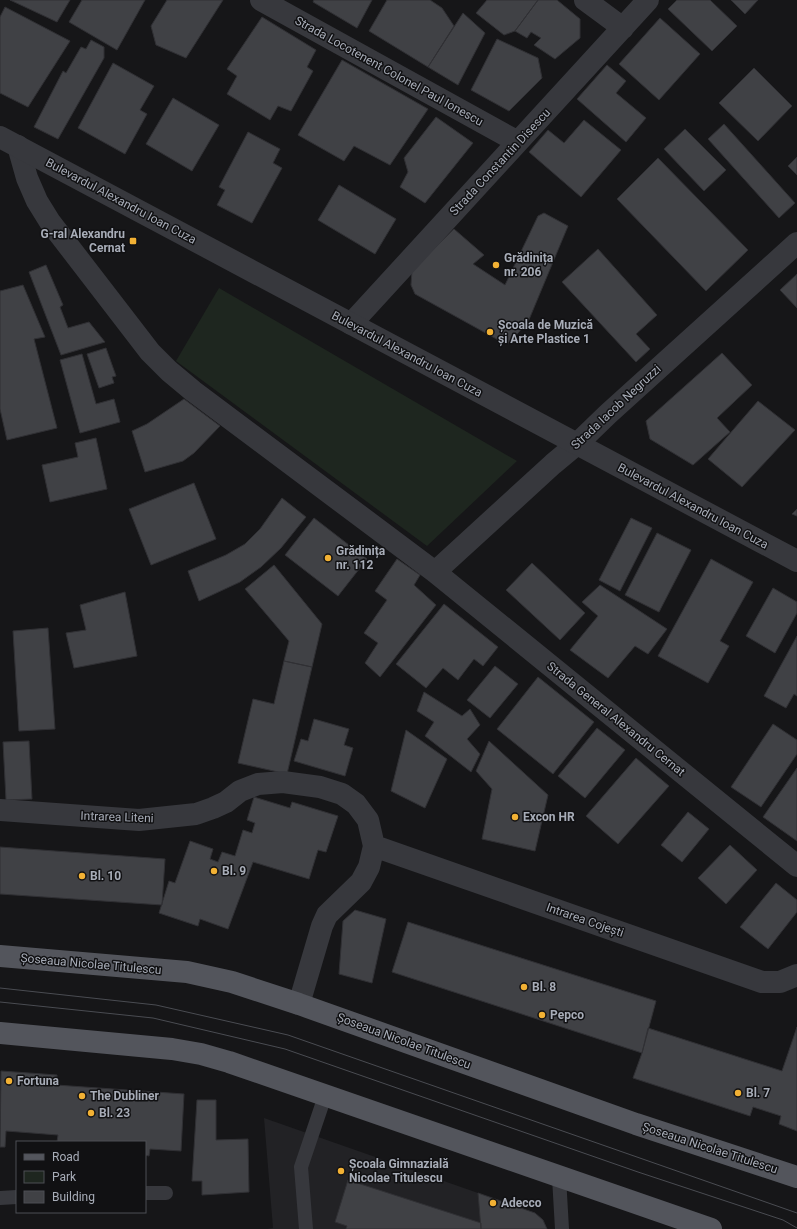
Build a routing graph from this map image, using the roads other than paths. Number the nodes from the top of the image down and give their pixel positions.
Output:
1 (261, 0) edge
2 (584, 0) edge
3 (648, 0) edge
4 (623, 28) junction
5 (9, 142) edge
6 (518, 142) junction
7 (797, 243) edge
8 (352, 324) junction
9 (577, 444) junction
10 (797, 561) edge
11 (435, 572) junction
12 (0, 810) edge
13 (374, 846) junction
14 (797, 866) edge
15 (0, 956) edge
16 (797, 975) edge
17 (299, 1004) junction
18 (0, 1033) edge
19 (325, 1096) junction
20 (559, 1177) junction
21 (797, 1177) edge
22 (146, 1193) edge
23 (166, 1193) dead end
24 (16, 1197) edge
25 (0, 1198) edge
26 (306, 1229) edge
27 (562, 1229) edge
28 (711, 1229) edge

1 - 6 street, Strada Locotenent Colonel Paul Ionescu
2 - 4 street
3 - 4 street, Strada Constantin Disescu
4 - 6 street, Strada Constantin Disescu
5 - 8 street, Bulevardul Alexandru Ioan Cuza
5 - 11 street, Bulevardul Alexandru Ioan Cuza
6 - 8 street, Strada Constantin Disescu
7 - 9 street, Strada Iacob Negruzzi
8 - 9 street, Bulevardul Alexandru Ioan Cuza
9 - 10 street, Bulevardul Alexandru Ioan Cuza
9 - 11 street, Strada Iacob Negruzzi
11 - 14 street, Strada General Alexandru Cernat
12 - 13 street, Intrarea Liteni
13 - 16 street, Intrarea Cojești
13 - 17 street, Intrarea Liteni
15 - 17 main road, Șoseaua Nicolae Titulescu
17 - 21 main road, Șoseaua Nicolae Titulescu
18 - 19 main road
19 - 20 main road
19 - 26 lane
20 - 27 lane
20 - 28 main road
22 - 23 lane
24 - 25 lane

